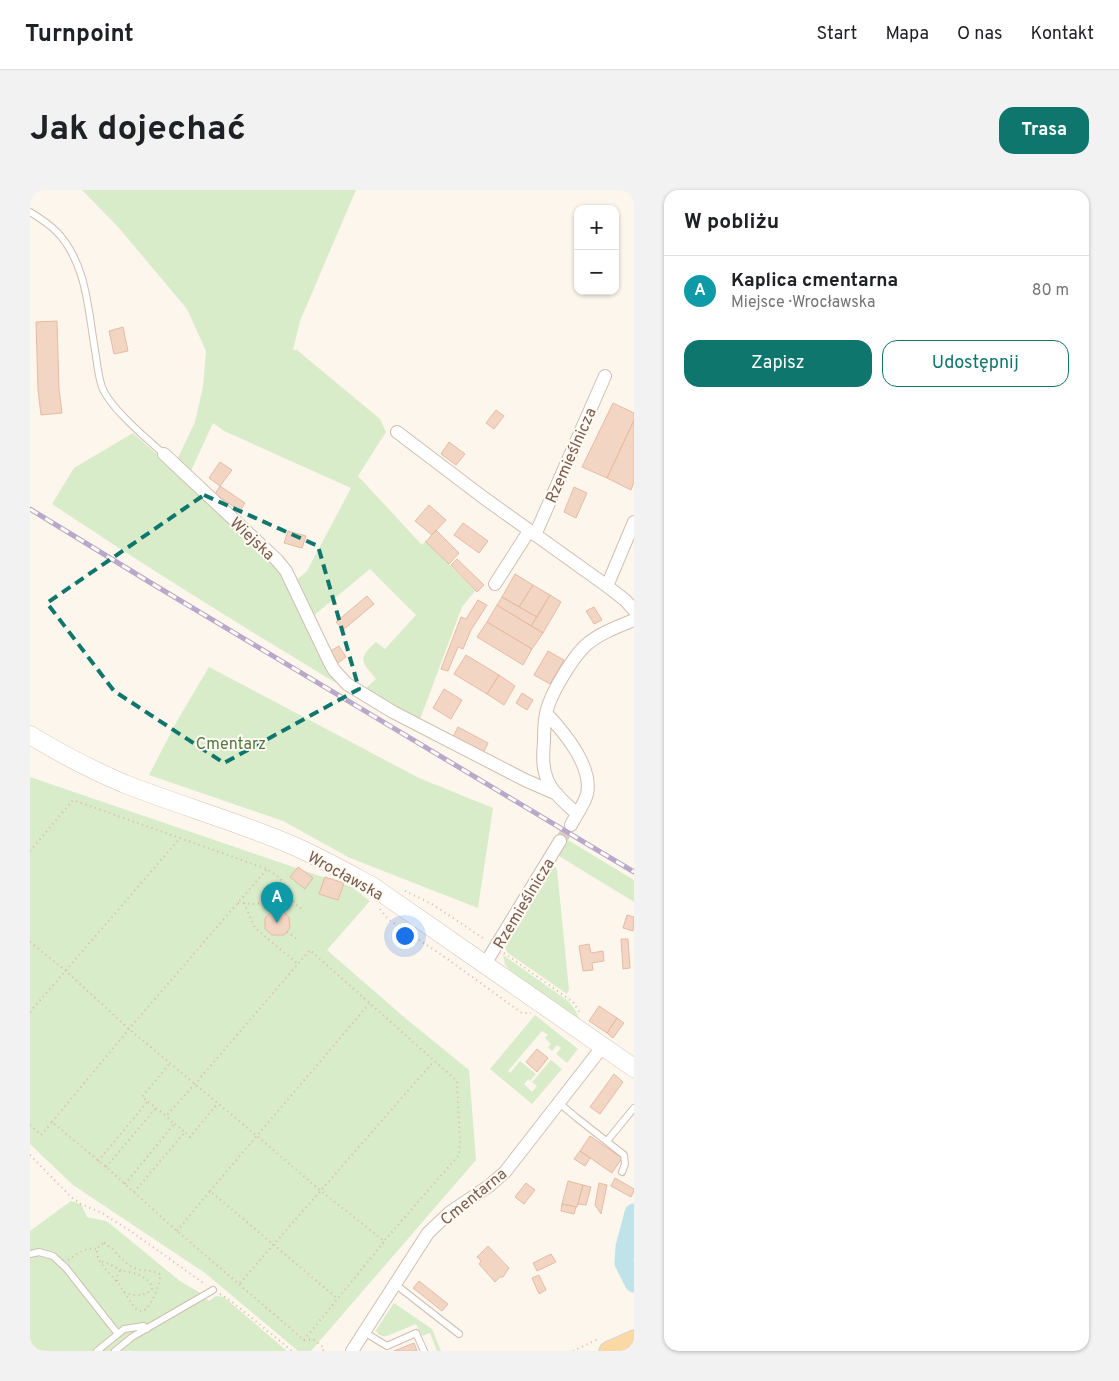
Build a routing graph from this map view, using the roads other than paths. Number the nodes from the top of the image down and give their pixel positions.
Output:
1 (30, 212) edge
2 (605, 376) dead end
3 (397, 432) dead end
4 (164, 454) joint
5 (634, 522) edge
6 (532, 533) junction
7 (495, 584) dead end
8 (607, 586) junction
9 (634, 610) edge
10 (634, 620) edge
11 (546, 713) junction
12 (30, 735) edge
13 (557, 794) junction
14 (560, 842) tunnel mouth
15 (485, 964) junction
16 (603, 1046) junction
17 (634, 1068) edge
18 (559, 1103) junction
19 (634, 1108) edge
20 (607, 1141) junction
21 (622, 1172) dead end
22 (30, 1254) edge
23 (395, 1284) junction
24 (213, 1290) road end
25 (147, 1329) junction
26 (364, 1332) junction
27 (118, 1334) junction
28 (459, 1334) dead end
29 (634, 1340) edge
30 (97, 1351) edge
31 (115, 1351) edge
32 (352, 1351) edge
33 (424, 1351) edge
34 (609, 1351) edge

1 - 4 lane, Wiejska
2 - 6 street, Rzemieślnicza
3 - 6 street
4 - 13 street, Wiejska
5 - 8 street
6 - 7 street, Rzemieślnicza
6 - 8 street
8 - 9 street
10 - 11 street
11 - 13 street
11 - 13 street
12 - 15 main road, Wrocławska
14 - 15 street, Rzemieślnicza
15 - 16 main road, Wrocławska
16 - 17 main road, Wrocławska
16 - 18 street, Cmentarna
18 - 20 lane
18 - 23 street, Cmentarna
19 - 20 lane
20 - 21 lane
22 - 27 lane
23 - 26 street, Cmentarna
23 - 28 lane
24 - 25 lane
25 - 27 lane
25 - 31 lane
26 - 32 street, Cmentarna
26 - 33 lane
27 - 30 lane
29 - 34 main road

